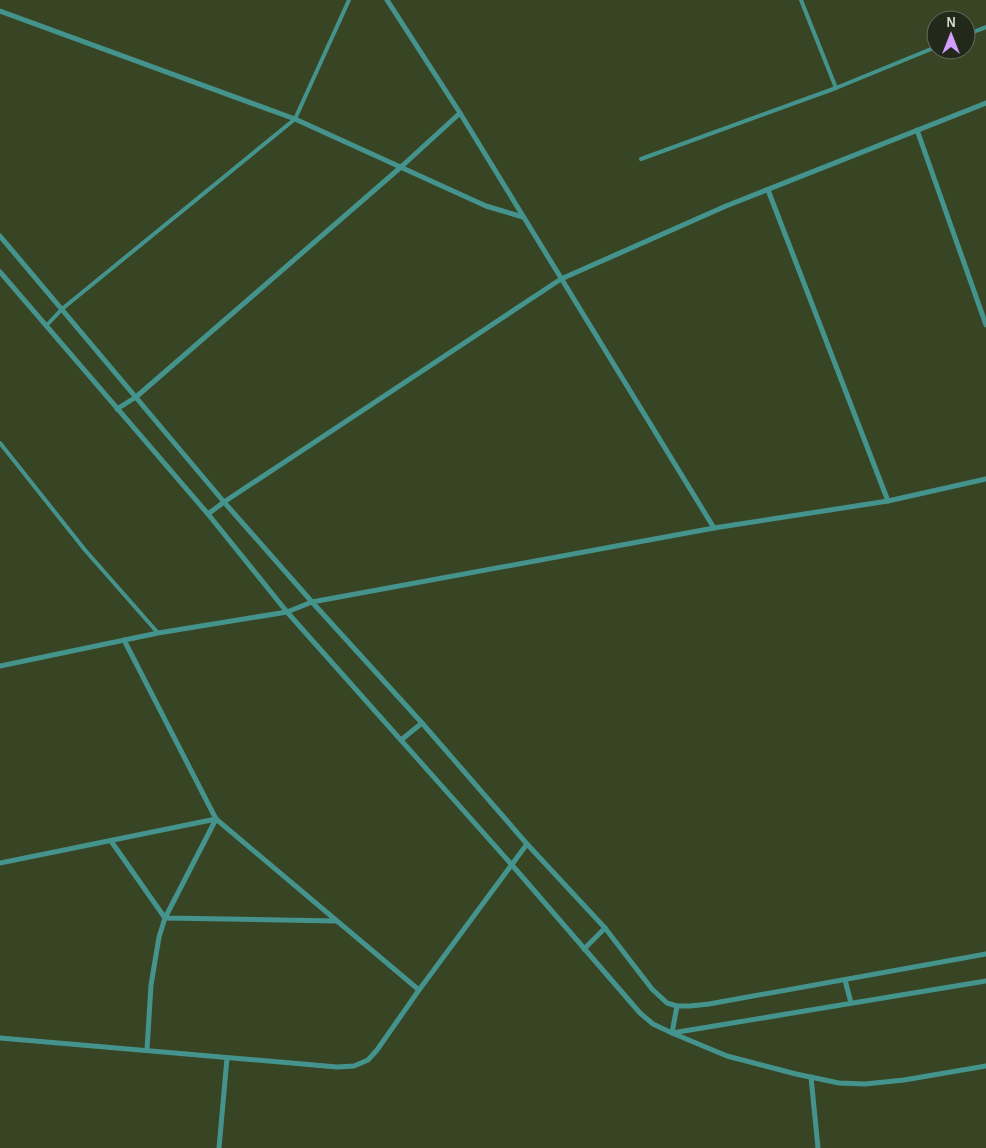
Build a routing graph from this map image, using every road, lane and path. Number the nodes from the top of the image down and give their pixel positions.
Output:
1 (349, 0) edge
2 (387, 0) edge
3 (801, 0) edge
4 (0, 11) edge
5 (926, 51) edge
6 (836, 88) junction
7 (986, 103) edge
8 (460, 113) junction
9 (295, 119) junction
10 (917, 130) junction
11 (641, 159) dead end
12 (400, 167) junction
13 (768, 190) junction
14 (523, 218) junction
15 (0, 236) edge
16 (0, 272) edge
17 (561, 279) junction
18 (62, 309) junction
19 (986, 325) edge
20 (46, 326) junction
21 (136, 397) junction
22 (117, 409) junction
23 (0, 443) edge
24 (986, 478) edge
25 (888, 500) junction
26 (224, 502) junction
27 (208, 514) junction
28 (714, 528) junction
29 (312, 602) junction
30 (287, 612) junction
31 (158, 633) junction
32 (124, 640) junction
33 (0, 666) edge
34 (422, 723) junction
35 (401, 740) junction
36 (216, 819) junction
37 (111, 841) junction
38 (527, 844) junction
39 (0, 863) edge
40 (512, 865) junction
41 (165, 918) junction
42 (337, 921) junction
43 (605, 928) junction
44 (584, 949) junction
45 (986, 954) edge
46 (846, 980) junction
47 (986, 981) edge
48 (419, 990) junction
49 (851, 1003) junction
50 (677, 1006) junction
51 (672, 1033) junction
52 (0, 1038) edge
53 (147, 1050) junction
54 (227, 1058) junction
55 (986, 1066) edge
56 (811, 1077) junction
57 (219, 1148) edge
58 (818, 1148) edge

1 - 9 lane
2 - 8 street
3 - 6 lane
4 - 9 street
5 - 6 lane
6 - 11 lane
7 - 10 street
8 - 12 street
8 - 14 street
9 - 12 street
9 - 18 lane
10 - 13 street
10 - 19 street
12 - 14 street
12 - 21 street
13 - 17 street
13 - 25 street
14 - 17 street
15 - 18 street
16 - 20 street
17 - 26 street
17 - 28 street
18 - 20 lane
18 - 21 street
20 - 22 street
21 - 22 street
21 - 26 street
22 - 27 street
23 - 31 lane
24 - 25 street
25 - 28 street
26 - 27 street
26 - 29 street
27 - 30 street
28 - 29 street
29 - 30 street
29 - 34 street
30 - 31 street
30 - 35 street
31 - 32 street
32 - 33 street
32 - 36 street
34 - 35 street
34 - 38 street
35 - 40 street
36 - 37 street
36 - 41 street
36 - 42 street
37 - 39 street
37 - 41 street
38 - 40 street
38 - 43 street
40 - 44 street
40 - 48 street
41 - 42 street
41 - 53 street
42 - 48 street
43 - 44 street
43 - 50 street
44 - 51 street
45 - 46 street
46 - 49 street
46 - 50 street
47 - 49 street
48 - 54 street
49 - 51 street
50 - 51 street
51 - 56 street
52 - 53 street
53 - 54 street
54 - 57 street
55 - 56 street
56 - 58 street

